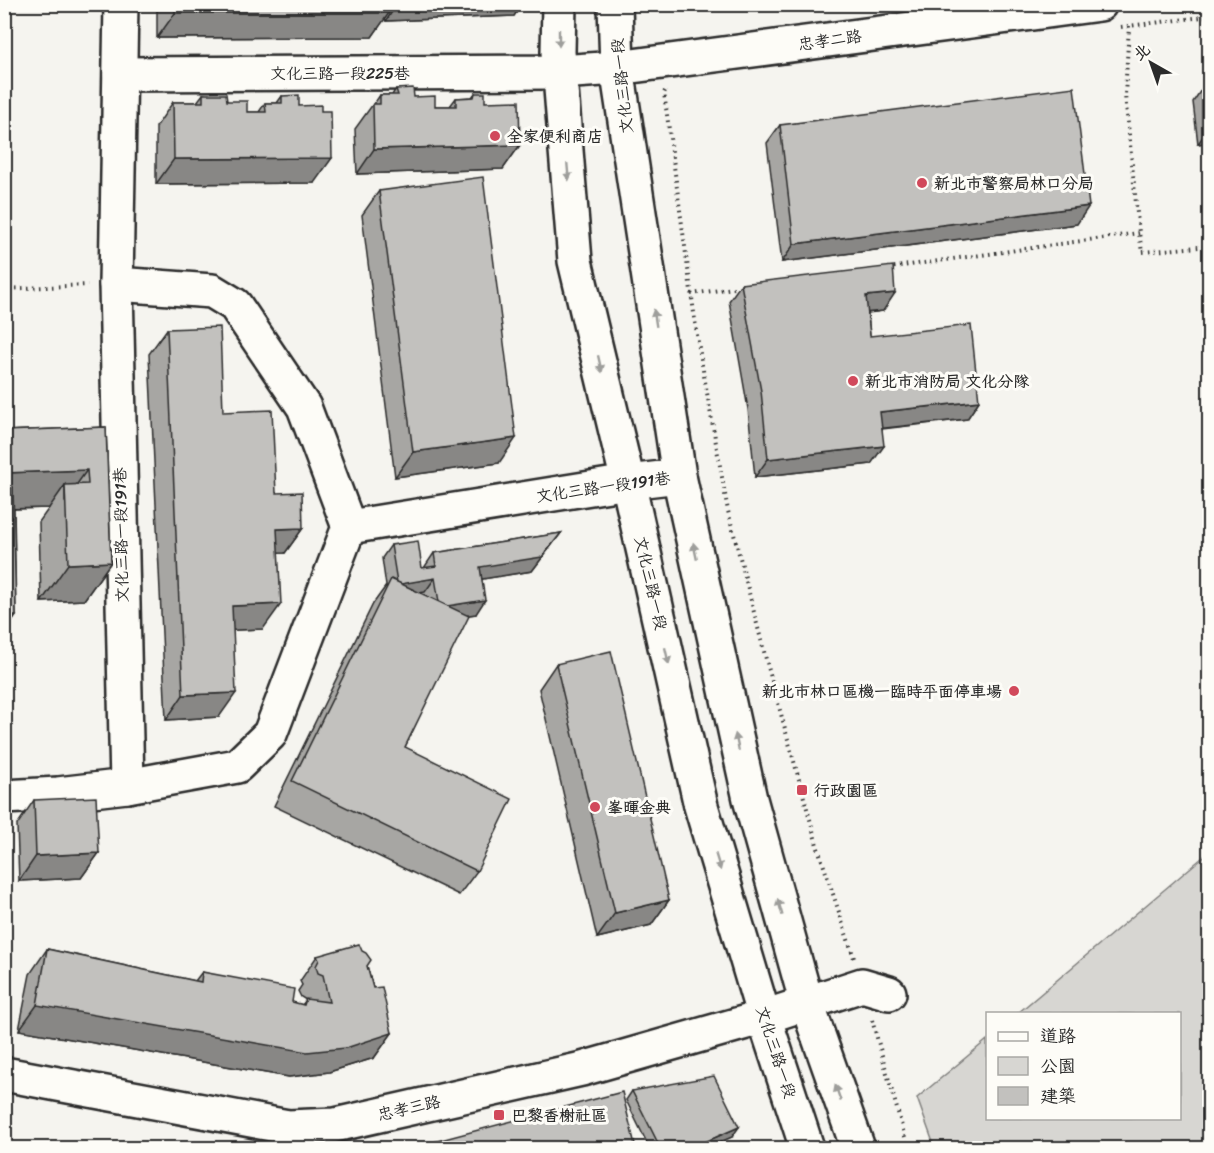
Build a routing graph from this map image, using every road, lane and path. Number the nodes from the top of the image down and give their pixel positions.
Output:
1 (121, 4) edge
2 (559, 4) edge
3 (615, 4) edge
4 (635, 4) edge
5 (1109, 16) edge
6 (1209, 16) edge
7 (1129, 26) junction
8 (617, 68) junction
9 (560, 72) junction
10 (120, 74) junction
11 (669, 87) dead end
12 (1139, 233) junction
13 (1209, 246) edge
14 (879, 269) edge
15 (116, 284) junction
16 (750, 286) edge
17 (4, 289) edge
18 (691, 294) junction
19 (679, 476) junction
20 (628, 482) junction
21 (349, 527) junction
22 (127, 786) junction
23 (4, 797) edge
24 (876, 989) junction
25 (807, 1004) junction
26 (764, 1017) junction
27 (4, 1074) edge
28 (807, 1149) edge
29 (858, 1149) edge
30 (908, 1149) edge

1 - 10 street, 文化三路一段191巷
2 -> 9 street, 文化三路一段
3 - 8 street, 文化三路一段
4 - 8 street
5 - 7 path
5 - 8 street, 忠孝二路
6 - 7 path
7 - 12 path
8 - 9 street, 忠孝二路
19 -> 8 street, 文化三路一段
9 - 10 street, 文化三路一段225巷
9 -> 20 street, 文化三路一段
10 - 15 street, 文化三路一段191巷
11 - 18 path
12 - 13 path
12 - 14 path
15 - 17 path
15 - 21 street
15 - 22 street, 文化三路一段191巷
16 - 18 path
18 - 24 path
19 - 20 street, 文化三路一段191巷
25 -> 19 street, 文化三路一段
20 - 21 street, 文化三路一段191巷
20 -> 26 street, 文化三路一段
21 - 22 street
22 - 23 street
24 - 25 street, 忠孝三路
24 - 30 path
25 - 26 street, 忠孝三路
29 -> 25 street, 文化三路一段
26 - 27 street, 忠孝三路
26 - 28 street, 文化三路一段

